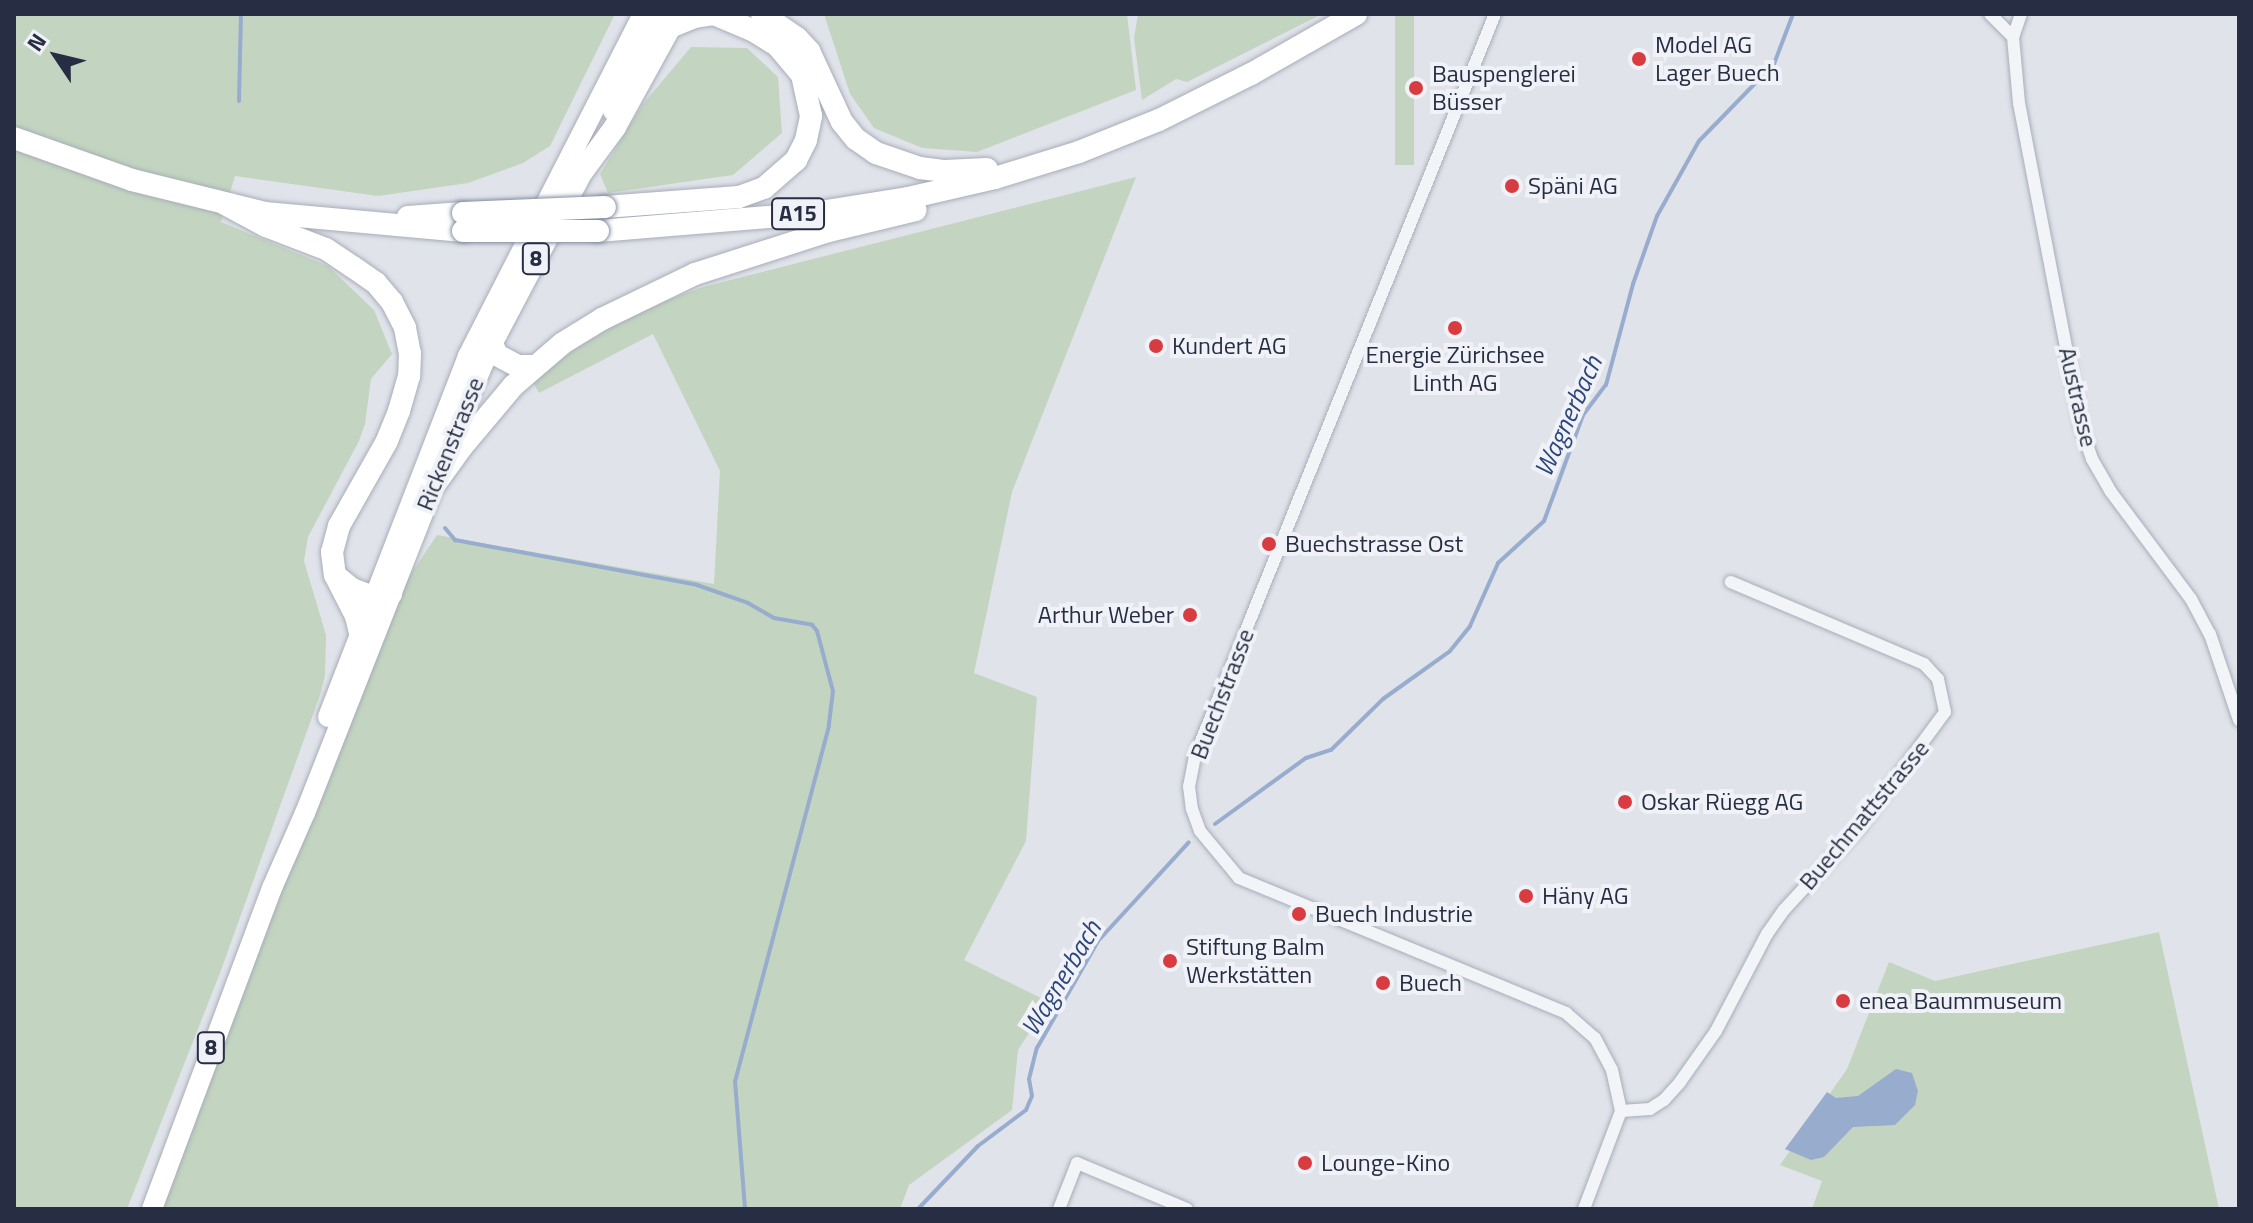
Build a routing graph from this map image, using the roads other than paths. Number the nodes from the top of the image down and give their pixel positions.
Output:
1 (643, 14) edge
2 (659, 14) edge
3 (714, 14) edge
4 (762, 14) edge
5 (1356, 14) edge
6 (1495, 14) edge
7 (1990, 14) edge
8 (2021, 14) edge
9 (2013, 37) junction
10 (14, 138) edge
11 (1044, 163) junction
12 (582, 172) junction
13 (995, 178) junction
14 (225, 204) junction
15 (463, 222) junction
16 (488, 336) junction
17 (534, 366) junction
18 (430, 491) junction
19 (335, 575) junction
20 (1731, 582) dead end
21 (383, 595) junction
22 (360, 633) junction
23 (2239, 720) edge
24 (272, 888) junction
25 (1621, 1111) junction
26 (152, 1209) edge
27 (1059, 1209) edge
28 (1187, 1209) edge
29 (1584, 1209) edge

1 - 16 main road, Rickenstrasse / 8
2 - 12 main road, Rickenstrasse / 8
3 - 12 highway
3 - 15 highway, bridge
4 - 11 highway
5 - 11 highway, A15
6 - 25 street, Buechstrasse
7 - 9 street
8 - 9 street, Austrasse
9 - 23 street, Austrasse
10 - 14 highway, A15
11 - 13 highway, A15
12 - 16 main road, Rickenstrasse / 8
13 - 15 highway, A15, bridge
13 - 17 highway
14 - 15 highway, A15
14 - 19 highway
16 - 17 highway
16 - 18 main road, Rickenstrasse / 8
16 - 21 main road, Rickenstrasse / 8
17 - 18 highway
18 - 21 main road, Rickenstrasse / 8
19 - 21 highway
19 - 22 highway
20 - 25 street, Buechmattstrasse
21 - 22 main road, Rickenstrasse / 8
21 - 24 main road, Rickenstrasse / 8
22 - 24 main road, Rickenstrasse / 8
24 - 26 main road, Rickenstrasse / 8
25 - 29 street
27 - 28 street

